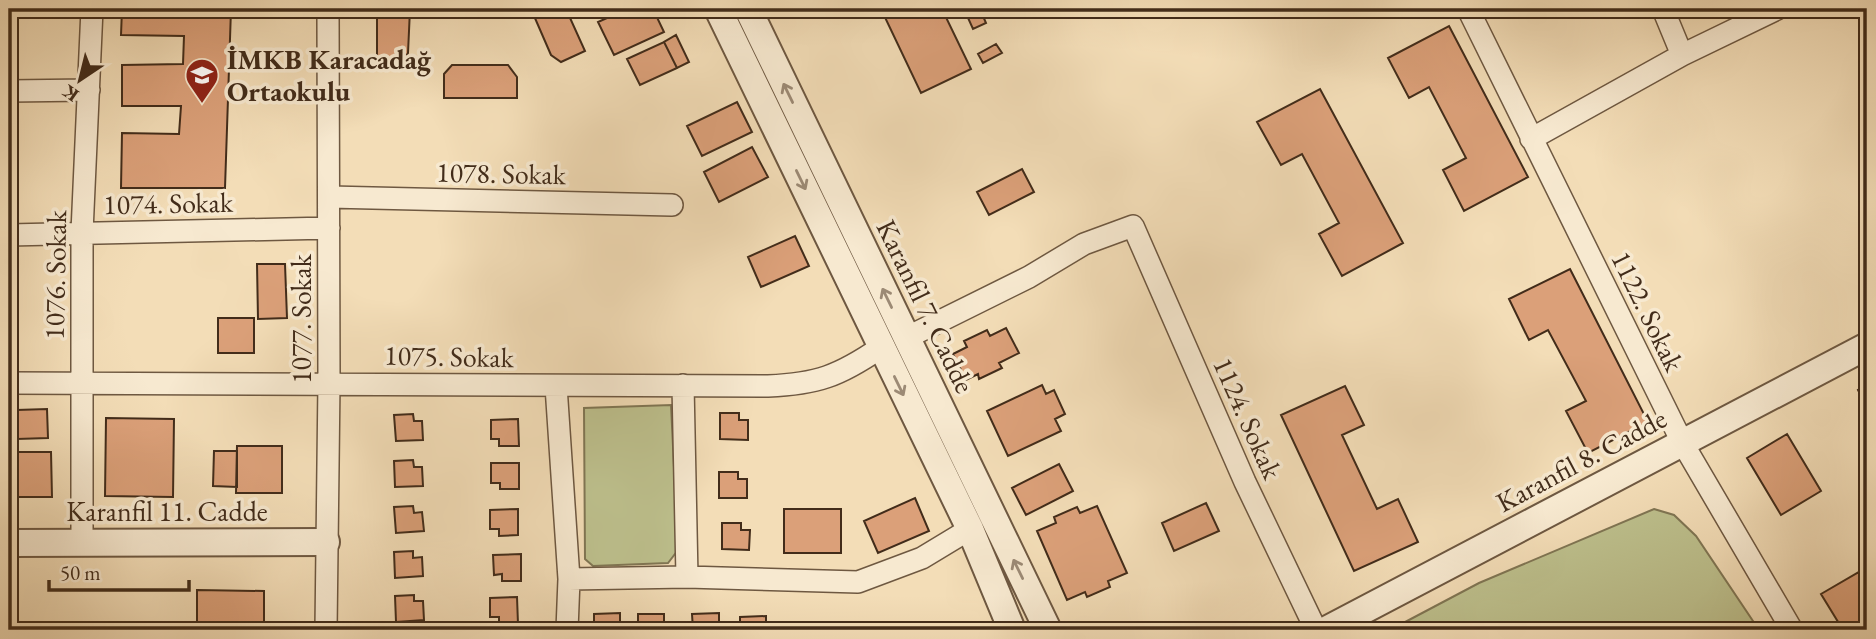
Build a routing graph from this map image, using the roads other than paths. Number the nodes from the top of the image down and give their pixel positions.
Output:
1 (92, 9) edge
2 (328, 9) edge
3 (718, 9) edge
4 (748, 9) edge
5 (1468, 9) edge
6 (1663, 9) edge
7 (1777, 9) edge
8 (1682, 55) junction
9 (89, 90) junction
10 (9, 91) edge
11 (1531, 139) junction
12 (330, 197) junction
13 (672, 205) dead end
14 (329, 228) junction
15 (82, 233) junction
16 (9, 235) edge
17 (906, 338) junction
18 (1867, 346) edge
19 (880, 348) junction
20 (329, 382) junction
21 (9, 383) edge
22 (82, 384) junction
23 (683, 385) junction
24 (556, 386) junction
25 (1682, 442) junction
26 (970, 529) junction
27 (82, 542) junction
28 (326, 542) junction
29 (9, 543) edge
30 (687, 577) junction
31 (569, 579) junction
32 (326, 630) edge
33 (567, 630) edge
34 (1012, 630) edge
35 (1048, 630) edge
36 (1316, 630) edge
37 (1326, 630) edge
38 (1792, 630) edge

1 - 9 street, 1076. Sokak
2 - 12 street, 1077. Sokak
3 -> 19 street, Karanfil 7. Cadde
17 -> 4 street, Karanfil 7. Cadde
5 - 11 street, 1122. Sokak
6 - 8 street
7 - 8 street
8 - 11 street
9 - 10 street
9 - 15 street, 1076. Sokak
11 - 25 street, 1122. Sokak
12 - 13 street, 1078. Sokak
12 - 14 street, 1077. Sokak
14 - 15 street, 1074. Sokak
14 - 20 street, 1077. Sokak
15 - 16 street, 1074. Sokak
15 - 22 street, 1076. Sokak
35 -> 17 street, Karanfil 7. Cadde
17 - 36 street, 1124. Sokak
18 - 25 street, Karanfil 8. Cadde
19 - 23 street, 1075. Sokak
19 -> 26 street, Karanfil 7. Cadde
20 - 22 street, 1075. Sokak
20 - 24 street, 1075. Sokak
20 - 28 street, 1077. Sokak
21 - 22 street, 1075. Sokak
22 - 27 street, 1076. Sokak
23 - 24 street, 1075. Sokak
23 - 30 street
24 - 31 street
25 - 37 street, Karanfil 8. Cadde
25 - 38 street, 1122. Sokak
26 - 30 street
26 - 34 street, Karanfil 7. Cadde
27 - 28 street, Karanfil 11. Cadde
27 - 29 street, Karanfil 11. Cadde
28 - 32 street, 1077. Sokak
30 - 31 street
31 - 33 street

